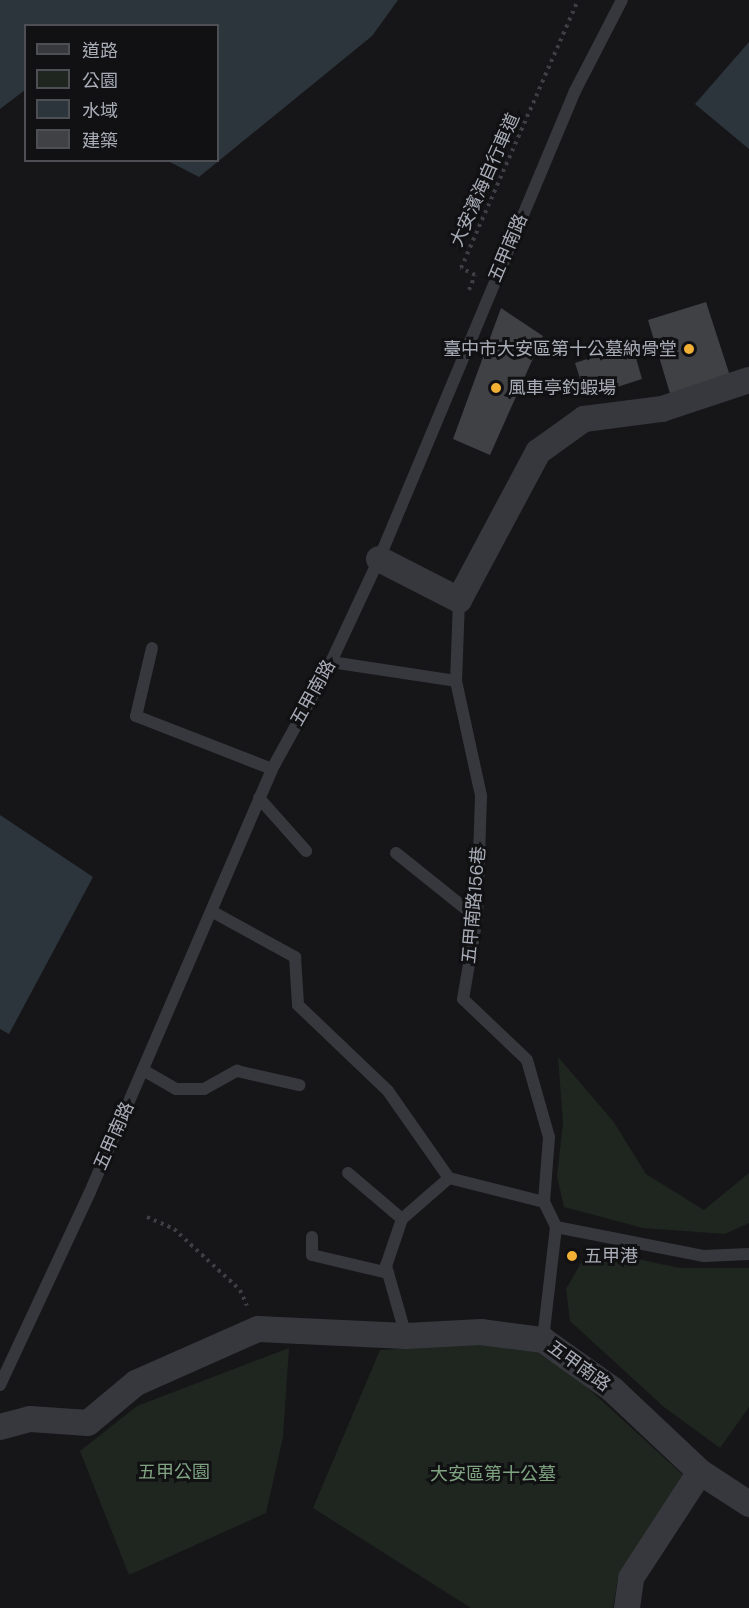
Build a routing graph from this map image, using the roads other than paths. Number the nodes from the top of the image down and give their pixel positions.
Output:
1 (622, 0) edge
2 (749, 380) edge
3 (379, 559) junction
4 (459, 600) junction
5 (152, 648) dead end
6 (331, 662) junction
7 (456, 681) junction
8 (272, 769) junction
9 (260, 798) junction
10 (306, 851) dead end
11 (396, 853) dead end
12 (213, 912) junction
13 (477, 918) junction
14 (143, 1070) junction
15 (299, 1085) dead end
16 (348, 1173) dead end
17 (449, 1178) junction
18 (544, 1202) junction
19 (402, 1220) junction
20 (556, 1227) junction
21 (312, 1237) dead end
22 (749, 1254) edge
23 (388, 1273) junction
24 (406, 1336) junction
25 (543, 1340) junction
26 (0, 1385) edge
27 (0, 1427) edge
28 (700, 1472) junction
29 (749, 1504) edge
30 (627, 1608) edge

1 - 3 lane, 五甲南路
2 - 4 street
3 - 4 street
3 - 6 lane, 五甲南路
4 - 7 lane, 五甲南路156巷
5 - 8 lane
6 - 7 lane
6 - 8 lane, 五甲南路
7 - 13 lane, 五甲南路156巷
8 - 9 lane, 五甲南路
9 - 10 lane
9 - 12 lane, 五甲南路
11 - 13 lane
12 - 14 lane, 五甲南路
12 - 17 lane
13 - 18 lane, 五甲南路156巷
14 - 15 lane
14 - 26 lane, 五甲南路
16 - 19 lane
17 - 18 lane
17 - 19 lane
18 - 20 lane
19 - 23 lane
20 - 22 lane
20 - 25 lane
21 - 23 lane
23 - 24 lane
24 - 25 street, 五甲南路
24 - 27 street, 五甲南路
25 - 28 street, 五甲南路
28 - 29 street, 五甲南路
28 - 30 street

